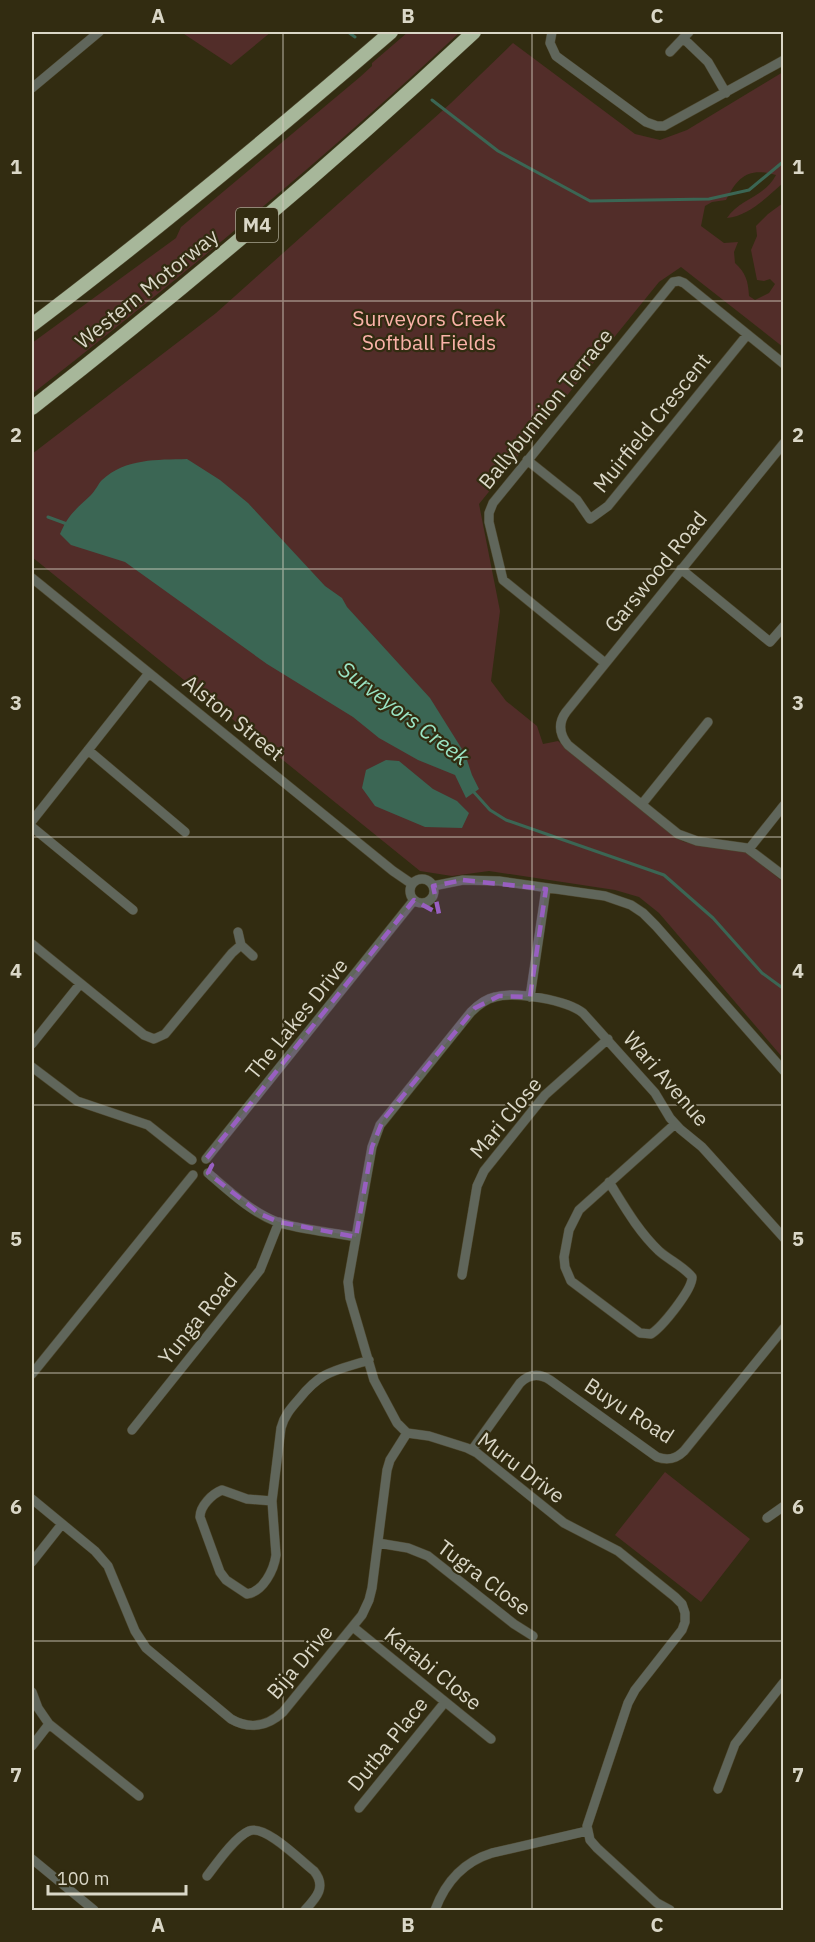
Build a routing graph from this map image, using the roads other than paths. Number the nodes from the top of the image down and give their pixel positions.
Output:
1 (99, 32) edge
2 (391, 32) edge
3 (474, 32) edge
4 (552, 32) edge
5 (88, 35) edge
6 (686, 35) edge
7 (670, 52) dead end
8 (783, 60) edge
9 (32, 88) edge
10 (726, 93) junction
11 (32, 325) edge
12 (747, 335) junction
13 (783, 364) edge
14 (32, 408) edge
15 (783, 443) edge
16 (527, 460) junction
17 (681, 569) junction
18 (32, 578) edge
19 (783, 626) edge
20 (605, 663) junction
21 (149, 674) junction
22 (708, 722) dead end
23 (88, 750) junction
24 (642, 804) junction
25 (783, 805) edge
26 (32, 821) edge
27 (32, 827) edge
28 (185, 832) dead end
29 (749, 849) junction
30 (783, 876) edge
31 (412, 884) junction
32 (433, 886) junction
33 (546, 889) junction
34 (414, 900) junction
35 (133, 910) dead end
36 (238, 932) dead end
37 (32, 944) edge
38 (241, 945) junction
39 (253, 956) dead end
40 (80, 984) junction
41 (530, 997) junction
42 (608, 1039) junction
43 (32, 1044) edge
44 (32, 1067) edge
45 (783, 1071) edge
46 (675, 1124) junction
47 (206, 1159) junction
48 (192, 1160) junction
49 (208, 1173) junction
50 (193, 1175) junction
51 (609, 1182) junction
52 (279, 1222) junction
53 (356, 1237) junction
54 (783, 1238) edge
55 (462, 1275) dead end
56 (783, 1328) edge
57 (369, 1360) junction
58 (32, 1374) edge
59 (132, 1430) dead end
60 (407, 1433) junction
61 (472, 1450) junction
62 (32, 1499) edge
63 (272, 1502) junction
64 (783, 1506) edge
65 (767, 1518) dead end
66 (62, 1524) junction
67 (378, 1543) junction
68 (32, 1562) edge
69 (353, 1627) junction
70 (533, 1636) dead end
71 (783, 1682) edge
72 (32, 1692) edge
73 (445, 1702) junction
74 (49, 1724) junction
75 (491, 1739) dead end
76 (32, 1746) edge
77 (718, 1789) dead end
78 (139, 1796) dead end
79 (359, 1808) dead end
80 (587, 1831) junction
81 (32, 1859) edge
82 (207, 1876) dead end
83 (94, 1911) edge
84 (305, 1911) edge
85 (435, 1911) edge
86 (670, 1911) edge

1 - 5 street
2 - 11 highway, Western Motorway
3 - 14 highway, Western Motorway / M4
4 - 10 street
5 - 9 street
6 - 7 street
6 - 10 street
8 - 10 street
12 - 13 street, Ballybunnion Terrace
12 - 16 street, Ballybunnion Terrace
12 - 16 street, Muirfield Crescent
15 - 17 street, Garswood Road
16 - 20 street, Ballybunnion Terrace
17 - 19 street
17 - 20 street, Garswood Road
18 - 21 street, Alston Street
20 - 24 street, Garswood Road
21 - 23 street
21 - 31 street, Alston Street
22 - 24 street
23 - 26 street
23 - 28 street
24 - 29 street
25 - 29 street
27 - 35 street
29 - 30 street
31 - 32 street
31 - 34 street
32 - 33 street
32 - 34 street
33 - 41 street
33 - 45 street
34 - 47 street, The Lakes Drive
36 - 38 street
37 - 40 street
38 - 39 street
38 - 40 street
40 - 43 street
41 - 42 street, Wari Avenue
41 - 53 street
42 - 46 street, Wari Avenue
42 - 55 street, Mari Close
44 - 48 street
46 - 51 street
46 - 54 street, Wari Avenue
47 - 48 street
47 - 49 street
48 - 50 street
49 - 50 street
49 - 52 street
50 - 58 street
51 - 51 street
52 - 53 street
52 - 59 street, Yunga Road
53 - 57 street
56 - 61 street, Buyu Road
57 - 60 street
57 - 63 street
60 - 61 street, Muru Drive
60 - 67 street, Bija Drive
61 - 80 street, Muru Drive
62 - 66 street, Bija Drive
63 - 63 street
64 - 65 street
66 - 68 street
66 - 69 street, Bija Drive
67 - 69 street, Bija Drive
67 - 70 street, Tugra Close
69 - 73 street, Karabi Close
71 - 77 street
72 - 74 street
73 - 75 street, Karabi Close
73 - 79 street, Dutba Place
74 - 76 street
74 - 78 street
80 - 85 street
80 - 86 street
81 - 83 street
82 - 84 street

